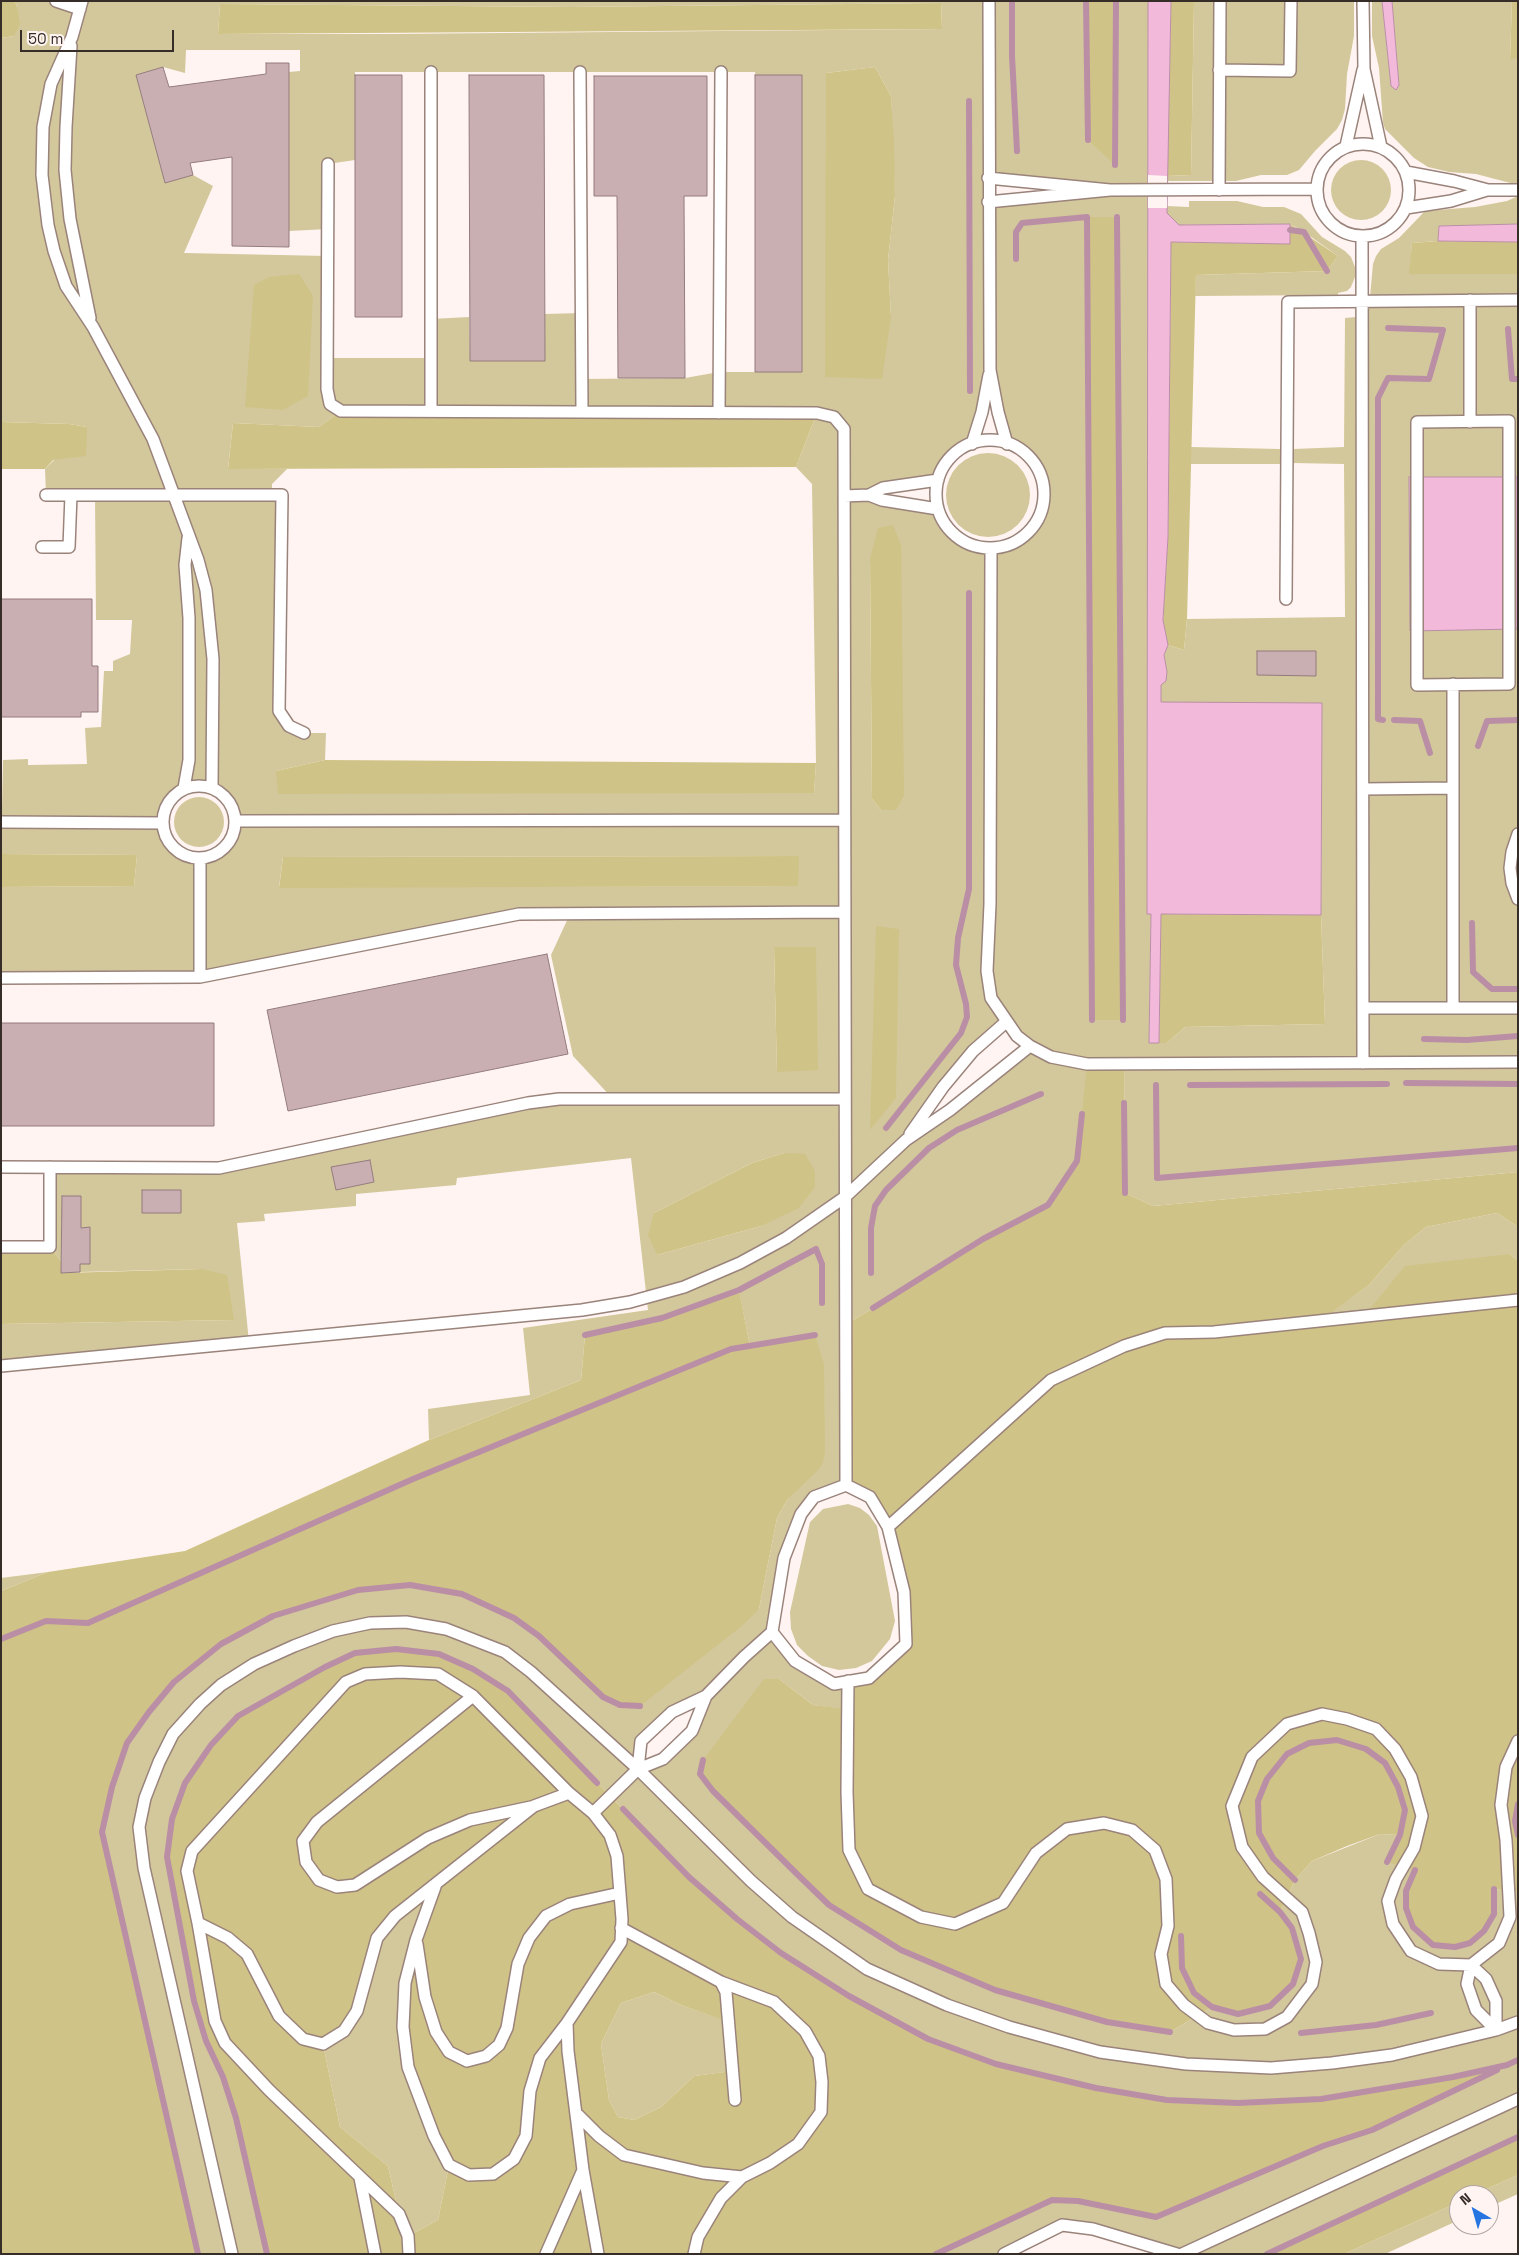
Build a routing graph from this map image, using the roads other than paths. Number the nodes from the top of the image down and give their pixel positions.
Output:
1 (56, 1) edge
2 (989, 1) edge
3 (1220, 1) edge
4 (1291, 1) edge
5 (1363, 1) edge
6 (81, 5) edge
7 (72, 37) junction
8 (1364, 69) junction
9 (1219, 70) junction
10 (431, 72) dead end
11 (580, 72) dead end
12 (721, 72) dead end
13 (1346, 146) junction
14 (1381, 147) junction
15 (328, 164) dead end
16 (1406, 172) junction
17 (988, 178) junction
18 (1110, 190) junction
19 (1219, 190) junction
20 (1316, 190) junction
21 (1488, 190) junction
22 (1518, 190) edge
23 (988, 202) junction
24 (1406, 208) junction
25 (1362, 237) junction
26 (1470, 300) junction
27 (1518, 300) edge
28 (1362, 301) junction
29 (93, 327) junction
30 (990, 370) junction
31 (431, 411) junction
32 (582, 412) junction
33 (719, 412) junction
34 (1470, 422) junction
35 (972, 444) junction
36 (1007, 444) junction
37 (938, 480) junction
38 (46, 495) dead end
39 (71, 495) junction
40 (174, 495) junction
41 (869, 495) junction
42 (844, 496) junction
43 (938, 509) junction
44 (188, 536) junction
45 (42, 547) dead end
46 (991, 548) junction
47 (1286, 599) dead end
48 (1453, 684) junction
49 (304, 733) dead end
50 (212, 787) junction
51 (184, 788) junction
52 (1453, 788) junction
53 (1363, 789) junction
54 (236, 820) junction
55 (844, 820) junction
56 (1, 822) edge
57 (162, 823) junction
58 (1518, 834) edge
59 (200, 858) junction
60 (1518, 899) edge
61 (845, 912) junction
62 (1, 978) edge
63 (200, 978) junction
64 (1363, 1008) junction
65 (1453, 1008) junction
66 (1518, 1008) edge
67 (1006, 1022) junction
68 (1030, 1046) junction
69 (1518, 1062) edge
70 (1363, 1063) junction
71 (845, 1099) junction
72 (906, 1140) junction
73 (1, 1167) edge
74 (50, 1167) junction
75 (845, 1197) junction
76 (1, 1247) edge
77 (1518, 1300) edge
78 (1, 1366) edge
79 (846, 1485) junction
80 (888, 1527) junction
81 (772, 1632) junction
82 (848, 1681) junction
83 (473, 1696) junction
84 (706, 1696) junction
85 (1518, 1741) edge
86 (638, 1769) junction
87 (569, 1793) junction
88 (534, 1806) junction
89 (593, 1813) junction
90 (436, 1884) junction
91 (620, 1893) junction
92 (198, 1923) junction
93 (622, 1928) junction
94 (416, 1940) junction
95 (1471, 1965) junction
96 (721, 1982) junction
97 (1518, 2022) edge
98 (567, 2024) junction
99 (1496, 2030) junction
100 (1518, 2099) edge
101 (735, 2100) dead end
102 (578, 2115) junction
103 (583, 2170) junction
104 (742, 2177) junction
105 (360, 2178) junction
106 (232, 2254) edge
107 (374, 2254) edge
108 (409, 2254) edge
109 (546, 2254) edge
110 (598, 2254) edge
111 (694, 2254) edge
112 (1004, 2254) edge
113 (1177, 2254) edge
114 (1182, 2254) edge

1 - 6 lane
2 - 17 lane
3 - 9 lane
4 - 9 lane
5 - 8 lane
6 - 7 lane
7 - 29 lane
7 - 29 lane
8 - 13 lane
8 - 14 lane
9 - 19 lane
10 - 31 lane
11 - 32 lane
12 - 33 lane
13 - 14 lane
13 - 20 lane
14 - 16 lane
15 - 31 lane
16 - 21 lane
16 - 24 lane
17 - 18 lane
17 - 23 lane
18 - 19 lane
18 - 23 lane
19 - 20 lane
20 - 25 lane
21 - 22 lane
21 - 24 lane
23 - 30 lane
24 - 25 lane
25 - 28 lane
26 - 27 lane
26 - 28 lane
26 - 34 lane
28 - 47 lane
28 - 53 lane
29 - 40 lane
30 - 35 lane
30 - 36 lane
31 - 32 lane
32 - 33 lane
33 - 42 lane
34 - 48 lane
34 - 48 lane
35 - 36 lane
35 - 37 lane
36 - 46 lane
37 - 41 lane
37 - 43 lane
38 - 39 lane
39 - 40 lane
39 - 45 lane
40 - 44 lane
40 - 49 lane
41 - 42 lane
41 - 43 lane
42 - 55 lane
43 - 46 lane
44 - 50 lane
44 - 51 lane
46 - 67 lane
48 - 52 lane
50 - 51 lane
50 - 54 lane
51 - 57 lane
52 - 53 lane
52 - 65 lane
53 - 64 lane
54 - 55 lane
54 - 59 lane
55 - 61 lane
56 - 57 lane
57 - 59 lane
58 - 60 lane
59 - 63 lane
61 - 63 lane
61 - 71 lane
62 - 63 lane
64 - 65 lane
64 - 70 lane
65 - 66 lane
67 - 68 lane
67 - 72 lane
68 - 70 lane
68 - 72 lane
69 - 70 lane
71 - 74 lane
71 - 75 lane
72 - 75 lane
73 - 74 lane
74 - 76 lane
75 - 78 lane
75 - 79 lane
77 - 80 lane
79 - 80 lane
79 - 81 lane
80 - 82 lane
81 - 82 lane
81 - 84 lane
82 - 95 lane
83 - 87 lane
83 - 88 lane
83 - 92 lane
84 - 86 lane
84 - 86 lane
85 - 95 lane
86 - 89 lane
86 - 99 lane
86 - 106 lane
87 - 88 lane
87 - 89 lane
88 - 90 lane
89 - 91 lane
90 - 92 lane
90 - 94 lane
91 - 93 lane
91 - 94 lane
92 - 105 lane
93 - 96 lane
93 - 98 lane
94 - 98 lane
95 - 99 lane
95 - 99 lane
96 - 101 lane
96 - 104 lane
97 - 99 lane
98 - 102 lane
100 - 114 lane
102 - 103 lane
102 - 104 lane
103 - 109 lane
103 - 110 lane
104 - 111 lane
105 - 107 lane
105 - 108 lane
112 - 113 lane

